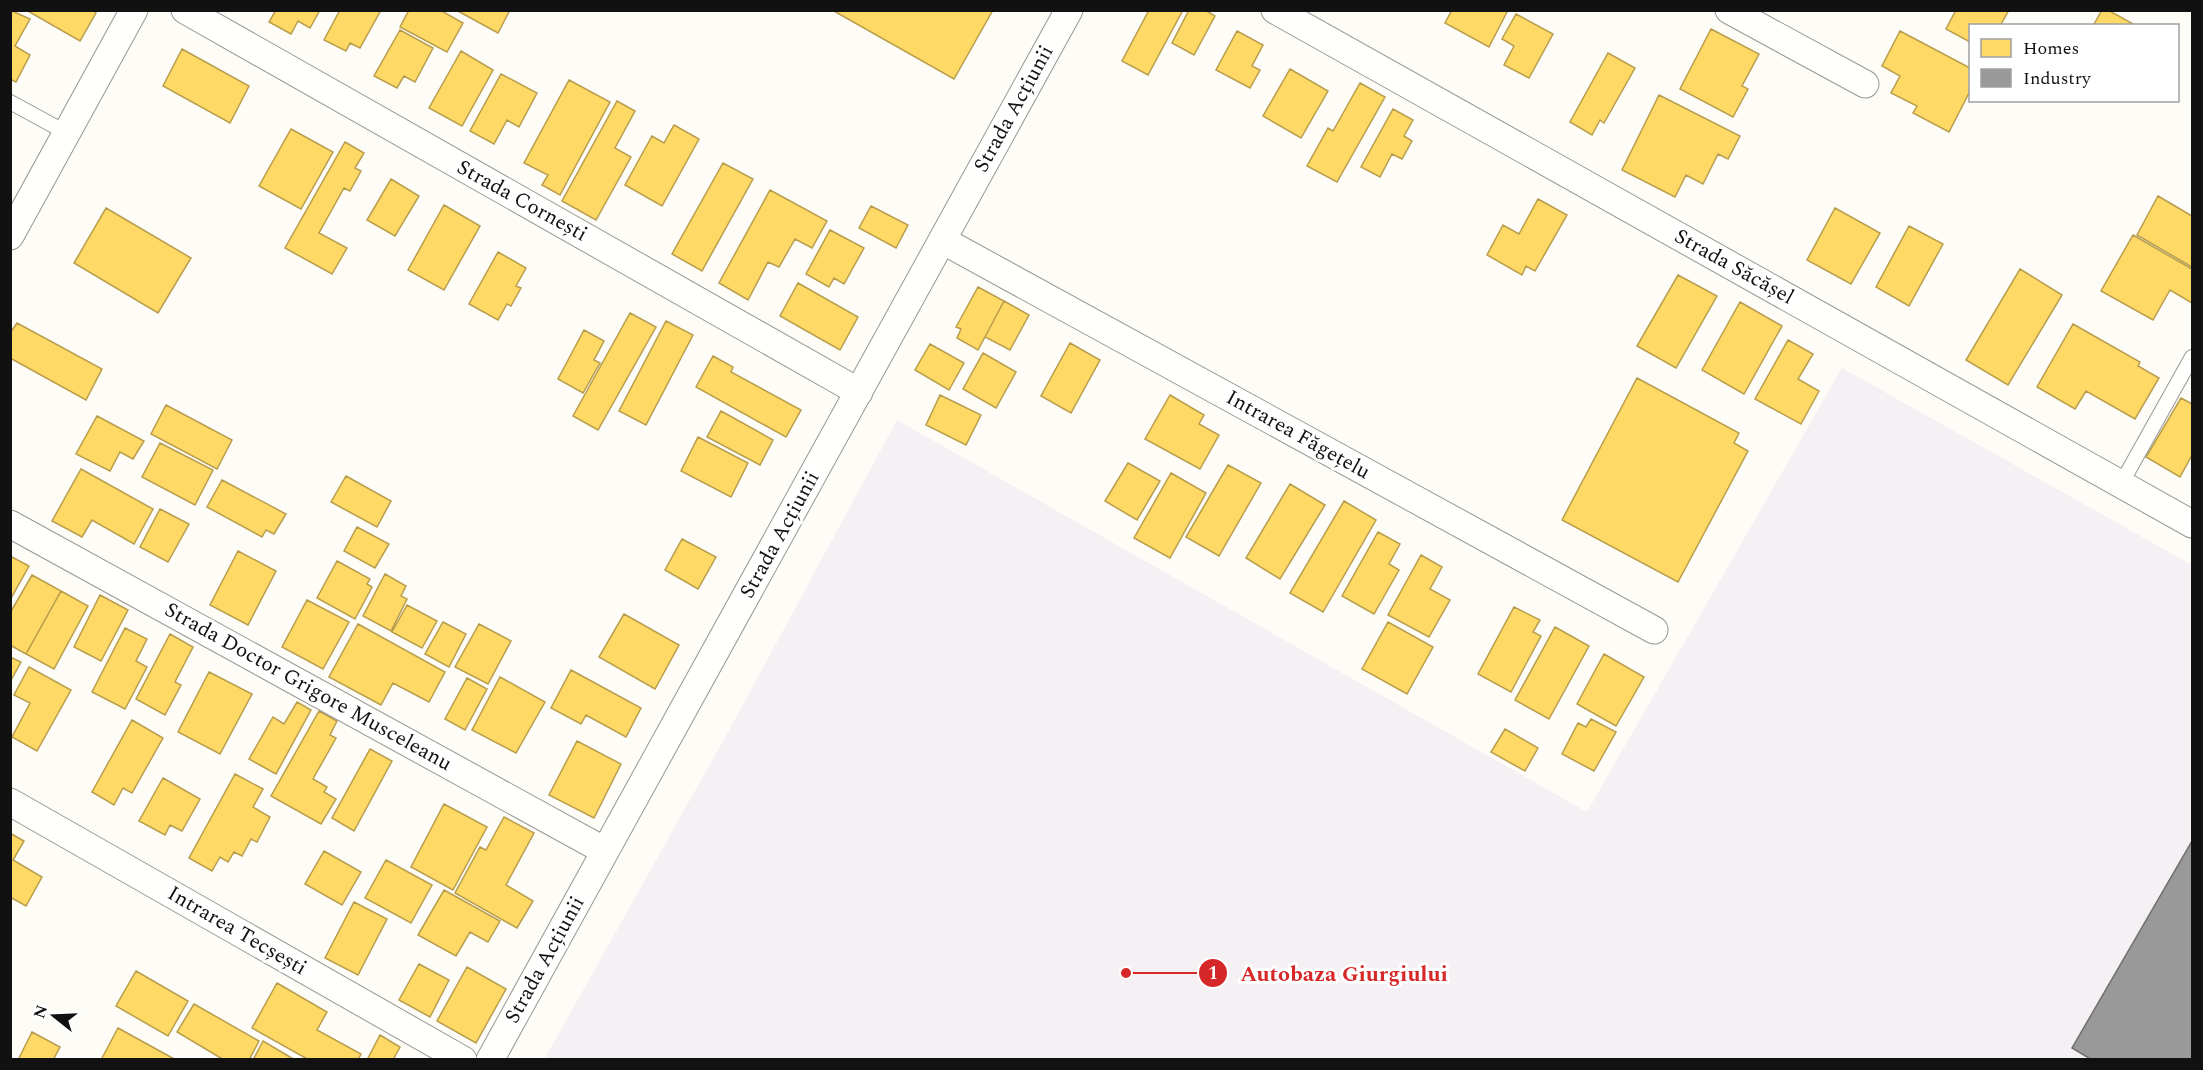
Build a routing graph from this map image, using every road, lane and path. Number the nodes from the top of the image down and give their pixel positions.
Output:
1 (134, 10) edge
2 (185, 10) edge
3 (1069, 10) edge
4 (1275, 10) edge
5 (1729, 10) edge
6 (1865, 84) dead end
7 (10, 102) edge
8 (67, 133) junction
9 (10, 236) edge
10 (942, 240) junction
11 (2193, 357) edge
12 (859, 392) junction
13 (2121, 484) junction
14 (10, 524) edge
15 (2193, 524) edge
16 (1654, 630) dead end
17 (10, 802) edge
18 (605, 850) junction
19 (463, 1059) edge
20 (490, 1059) edge

1 - 8 street
2 - 12 street, Strada Cornești
3 - 10 street, Strada Acțiunii
4 - 13 street, Strada Săcășel
5 - 6 street
7 - 8 lane
8 - 9 street
10 - 12 street, Strada Acțiunii
10 - 16 street, Intrarea Făgețelu
11 - 13 lane
12 - 18 street, Strada Acțiunii
13 - 15 street, Strada Săcășel
14 - 18 street, Strada Doctor Grigore Musceleanu
17 - 19 street, Intrarea Tecșești
18 - 20 street, Strada Acțiunii

